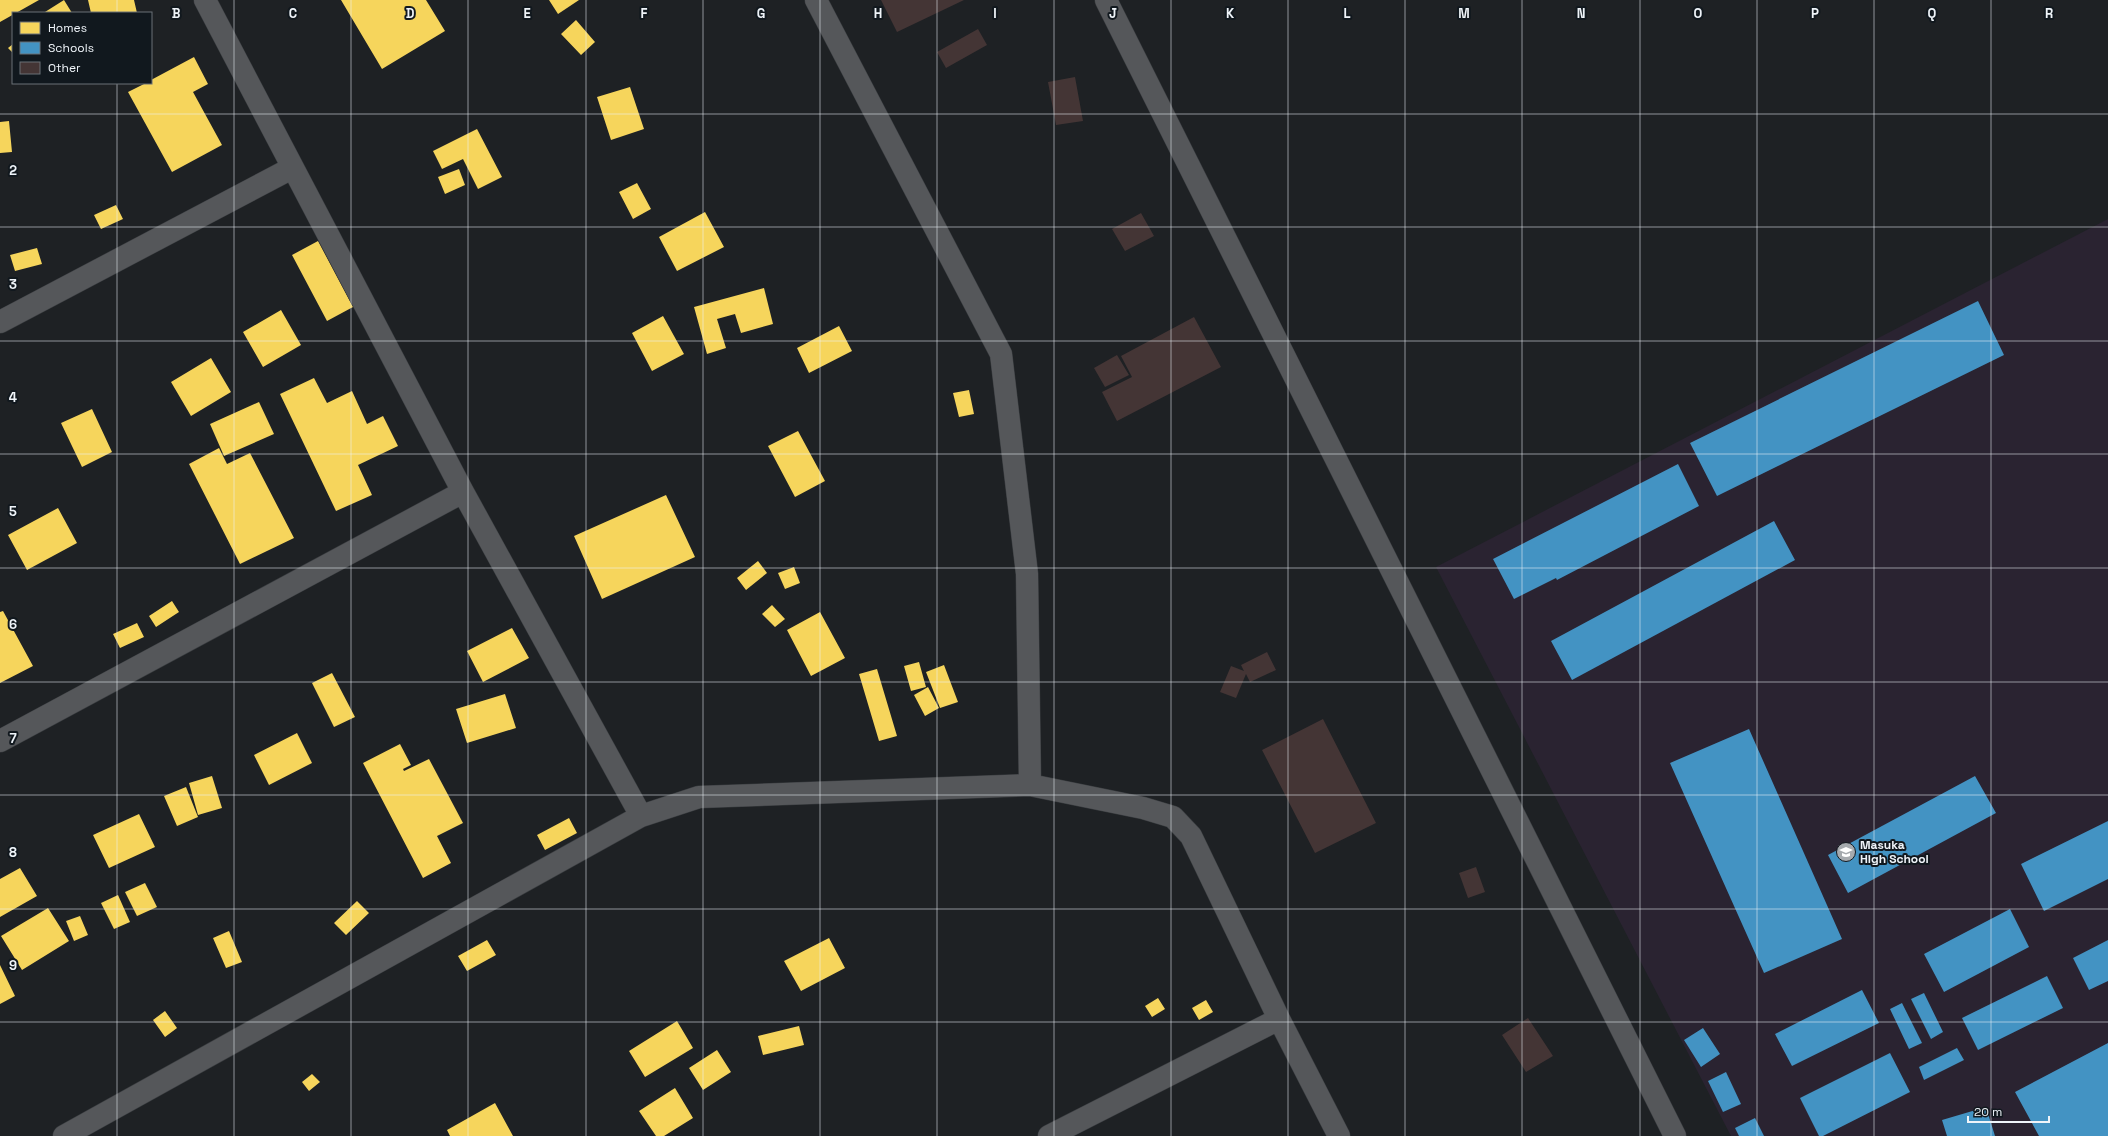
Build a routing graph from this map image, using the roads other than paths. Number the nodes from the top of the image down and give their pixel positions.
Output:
1 (205, 0) edge
2 (816, 0) edge
3 (1106, 0) edge
4 (292, 168) junction
5 (0, 322) edge
6 (463, 492) junction
7 (0, 741) edge
8 (1030, 784) junction
9 (641, 816) junction
10 (1279, 1019) junction
11 (64, 1136) edge
12 (1049, 1136) edge
13 (1339, 1136) edge
14 (1675, 1136) edge

1 - 4 street
2 - 8 street
3 - 14 street
4 - 5 street
4 - 6 street
6 - 7 street
6 - 9 street
8 - 9 street
8 - 10 street
9 - 11 street
10 - 12 street
10 - 13 street

